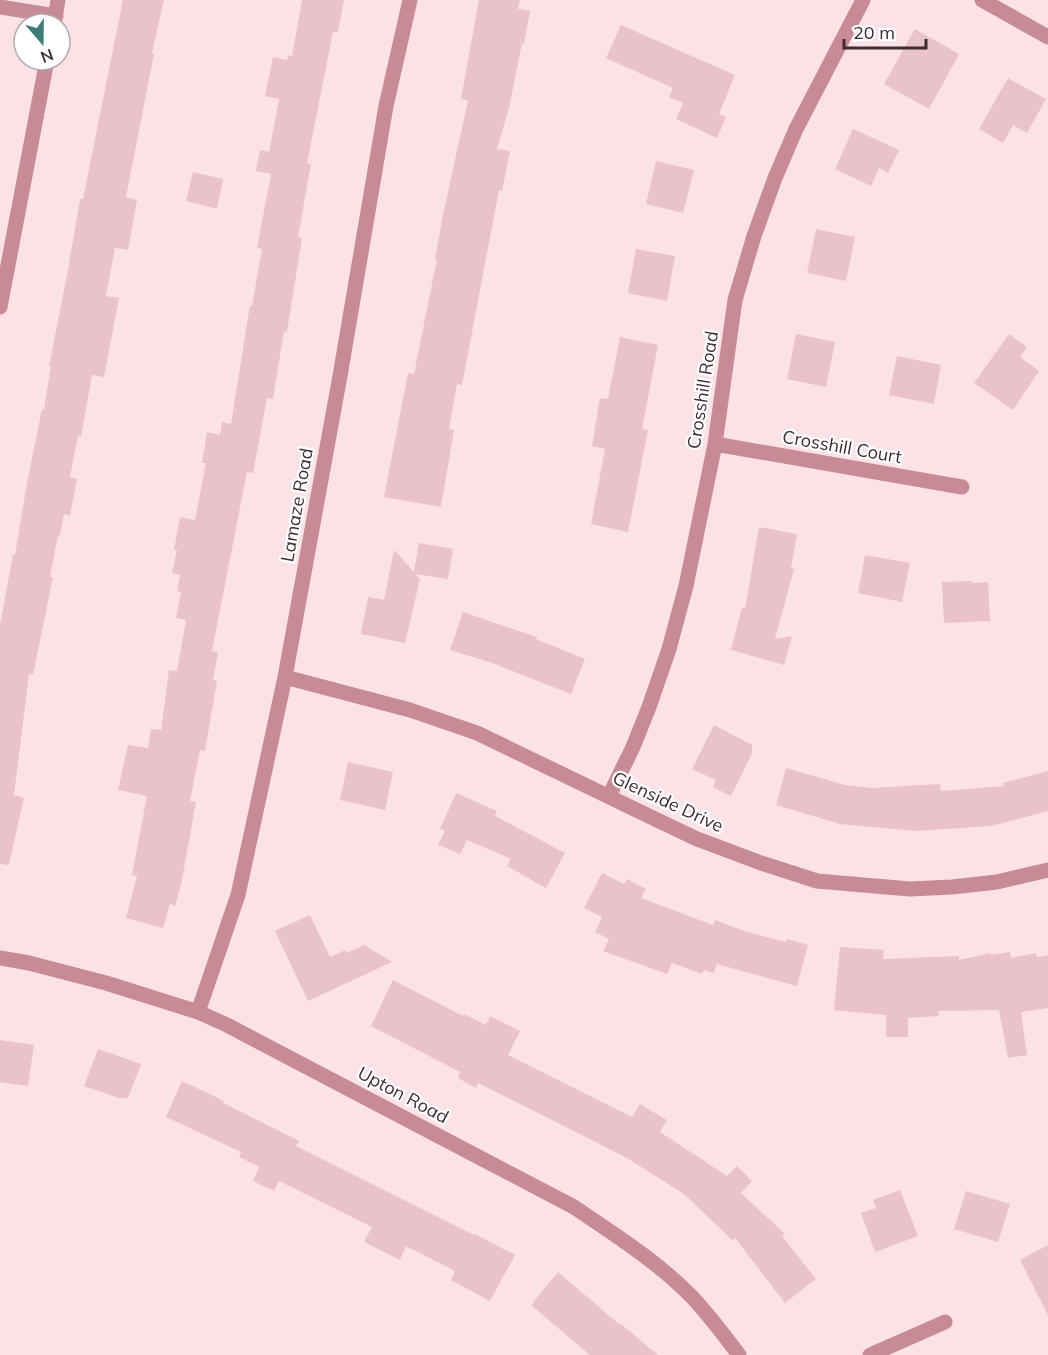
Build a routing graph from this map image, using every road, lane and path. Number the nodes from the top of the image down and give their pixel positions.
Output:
1 (410, 0) edge
2 (863, 0) edge
3 (982, 0) edge
4 (0, 7) edge
5 (21, 12) edge
6 (1048, 38) edge
7 (45, 72) edge
8 (0, 307) edge
9 (715, 444) junction
10 (962, 487) dead end
11 (285, 677) junction
12 (609, 796) junction
13 (1048, 870) edge
14 (0, 958) edge
15 (198, 1012) junction
16 (945, 1322) dead end
17 (738, 1355) edge
18 (870, 1355) edge

1 - 11 street, Lamaze Road
2 - 9 street, Crosshill Road
3 - 6 street
4 - 5 street
7 - 8 street
9 - 10 street, Crosshill Court
9 - 12 street, Crosshill Road
11 - 12 street, Glenside Drive
11 - 15 street, Lamaze Road
12 - 13 street, Glenside Drive
14 - 15 street, Upton Road
15 - 17 street, Upton Road
16 - 18 street

